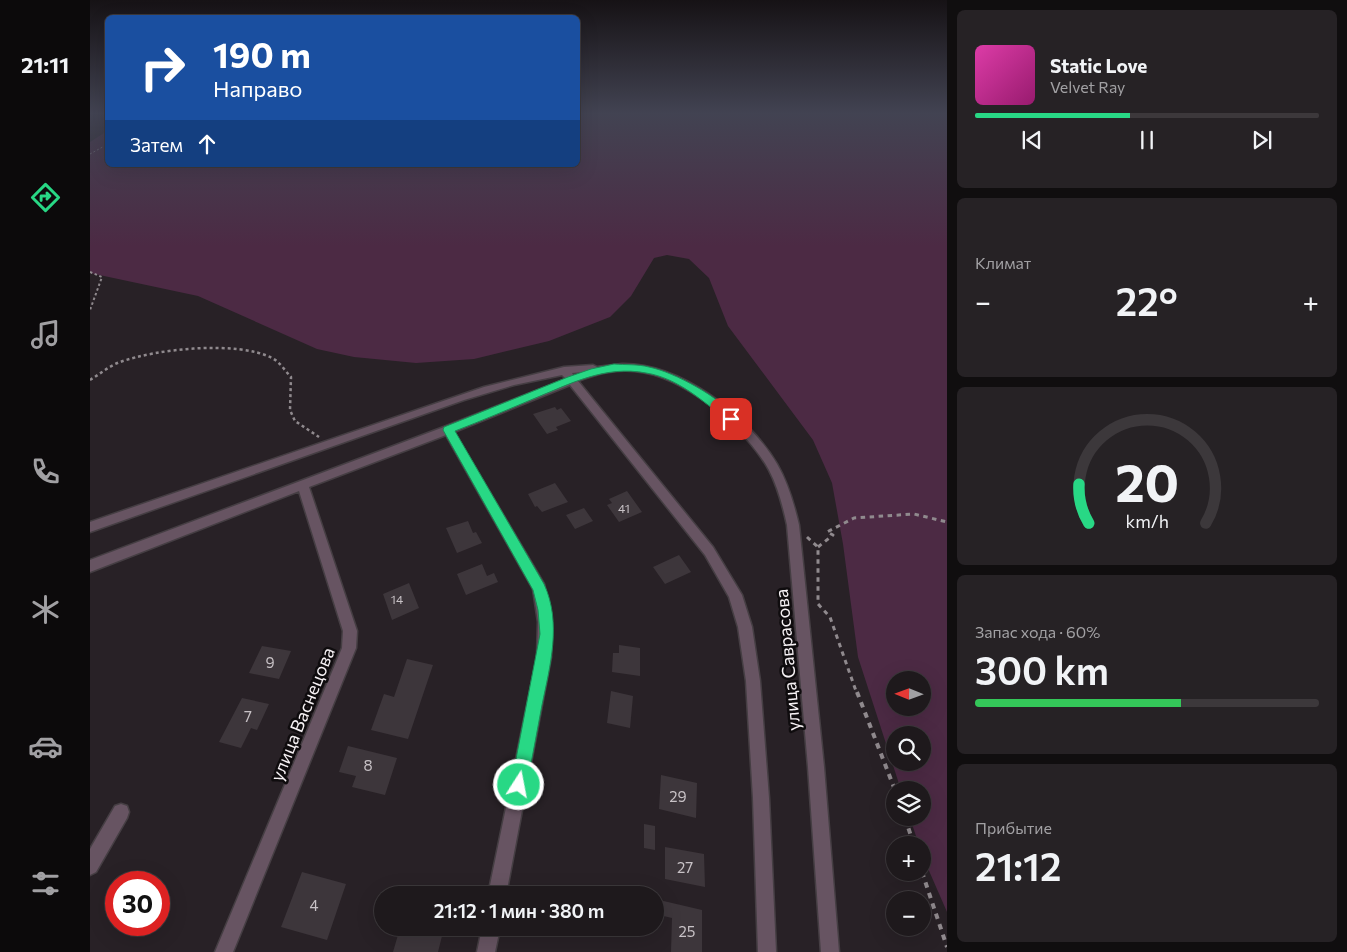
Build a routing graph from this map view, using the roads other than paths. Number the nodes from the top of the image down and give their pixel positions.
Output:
1 (568, 375) junction
2 (704, 397) joint
3 (448, 430) junction
4 (303, 486) junction
5 (90, 527) edge
6 (90, 566) edge
7 (121, 812) dead end
8 (90, 866) edge
9 (499, 886) edge
10 (489, 936) edge
11 (224, 952) edge
12 (486, 952) edge
13 (767, 952) edge
14 (830, 952) edge

1 - 2 street
1 - 3 street
1 - 5 street
1 - 13 street
2 - 14 street, улица Саврасова
3 - 4 street
3 - 9 street
4 - 6 street
4 - 11 street, улица Васнецова
7 - 8 street
10 - 12 street

